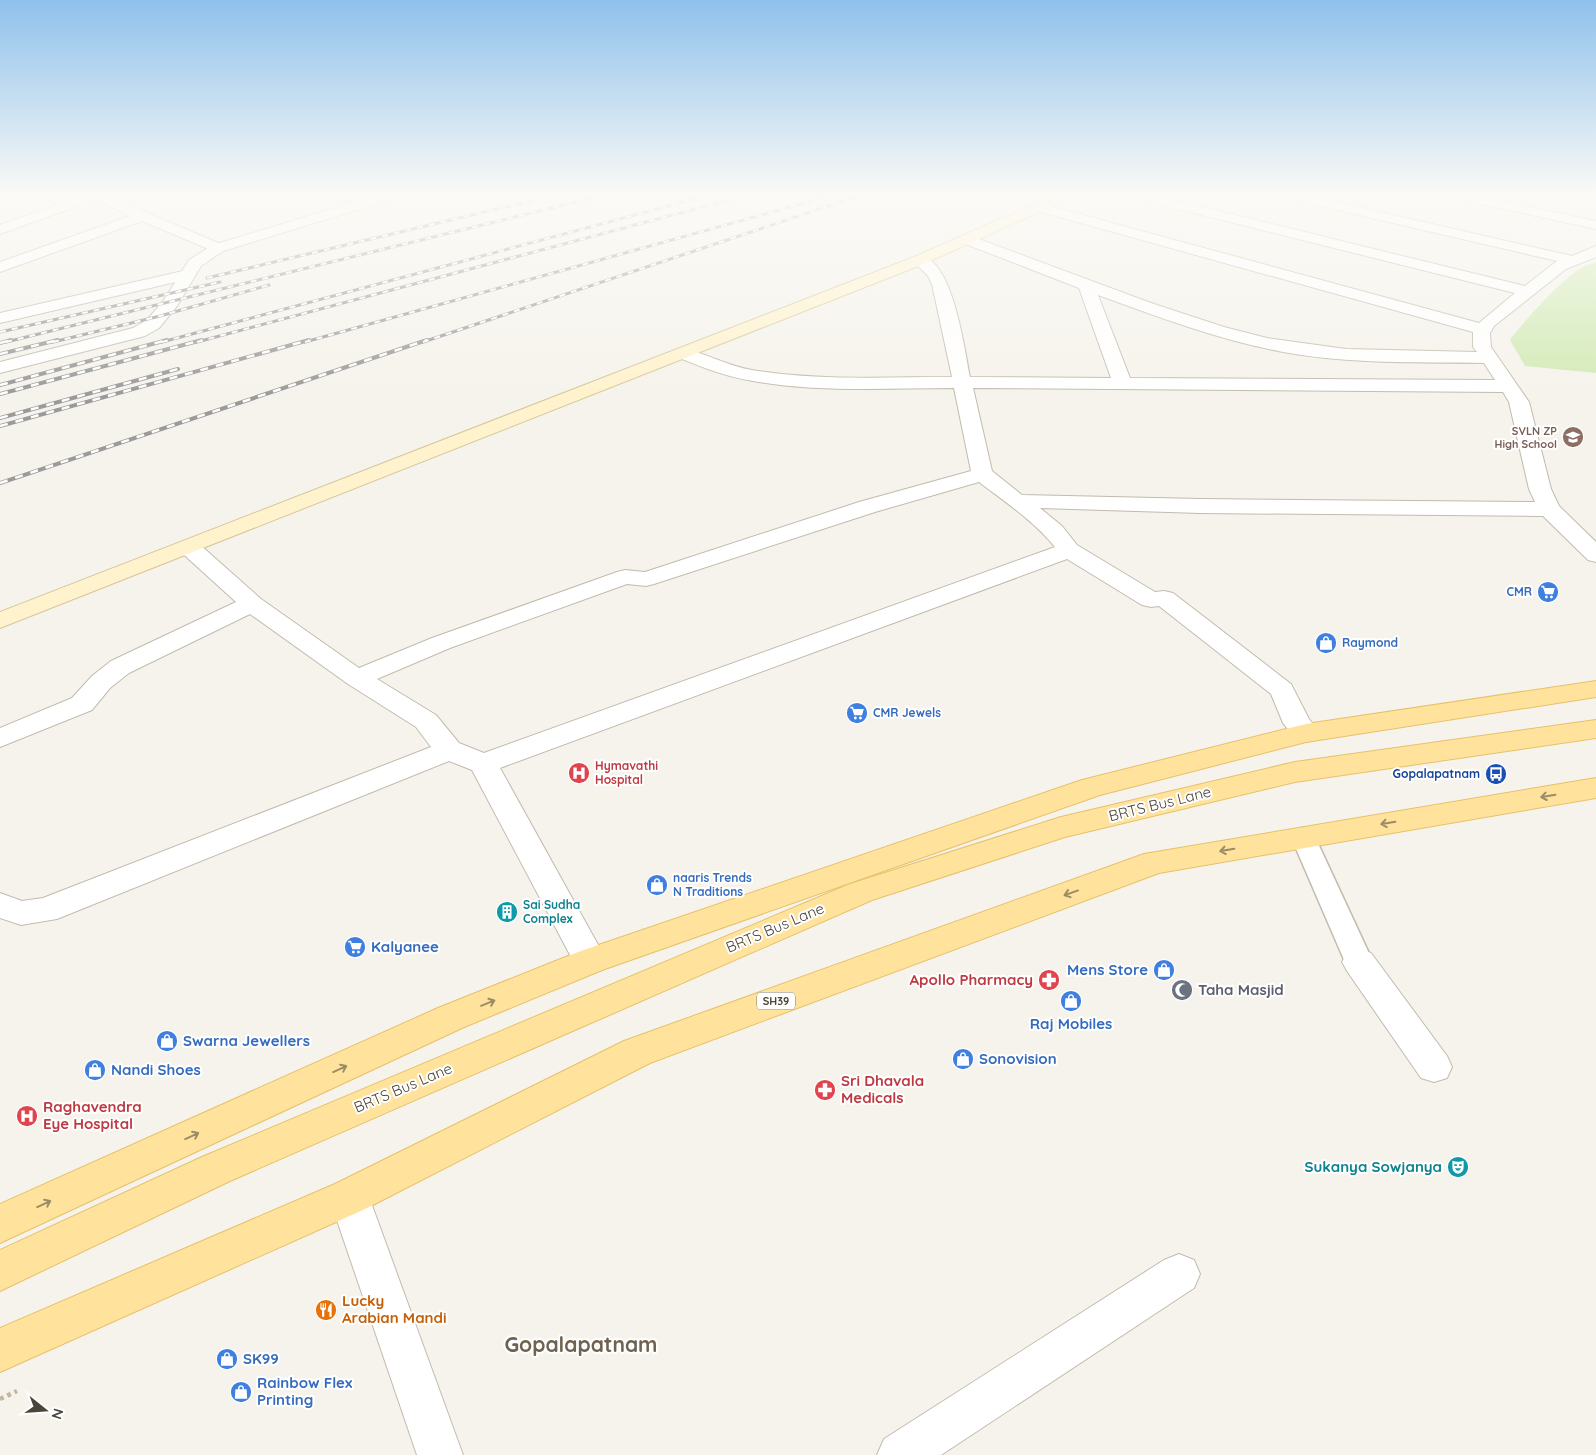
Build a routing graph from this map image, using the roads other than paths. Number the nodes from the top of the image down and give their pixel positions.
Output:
1 (14, 262) edge
2 (197, 262) edge
3 (915, 262) edge
4 (923, 262) edge
5 (1024, 262) edge
6 (1238, 262) edge
7 (1409, 262) edge
8 (1568, 262) edge
9 (0, 267) edge
10 (187, 275) junction
11 (1086, 286) junction
12 (1527, 291) junction
13 (0, 318) edge
14 (1482, 329) junction
15 (683, 353) junction
16 (1488, 358) junction
17 (0, 368) edge
18 (962, 382) junction
19 (1122, 383) junction
20 (1510, 386) junction
21 (982, 474) junction
22 (1018, 501) junction
23 (1549, 509) junction
24 (190, 548) junction
25 (1069, 550) junction
26 (1596, 556) edge
27 (252, 604) junction
28 (0, 621) edge
29 (357, 678) junction
30 (1596, 689) edge
31 (1596, 729) edge
32 (1306, 732) junction
33 (0, 738) edge
34 (449, 750) junction
35 (483, 764) junction
36 (1596, 788) edge
37 (1303, 837) junction
38 (0, 904) edge
39 (590, 961) junction
40 (1359, 962) joint
41 (1434, 1067) dead end
42 (349, 1197) junction
43 (0, 1224) edge
44 (0, 1271) edge
45 (1179, 1274) dead end
46 (0, 1350) edge
47 (440, 1455) edge
48 (900, 1455) edge

1 - 9 street
2 - 10 street
3 - 15 main road
4 - 18 street
5 - 11 street
6 - 14 street
7 - 12 street
8 - 12 street
10 - 13 street
10 - 17 street
11 - 16 street
11 - 19 street
12 - 14 street
14 - 16 street
15 - 18 street
15 - 24 main road
16 - 20 street
18 - 19 street
18 - 21 street
19 - 20 street
20 - 23 street
21 - 22 street
21 - 29 street
22 - 23 street
22 - 25 street
23 - 26 street
24 - 27 street
24 - 28 main road
25 - 32 street
25 - 35 street
27 - 29 street
27 - 33 street
29 - 34 street
30 - 32 main road
31 - 44 main road, BRTS Bus Lane
32 - 39 main road
34 - 35 street
34 - 38 street
35 - 39 street
36 -> 37 main road, SH39
37 - 40 lane
37 -> 42 main road, SH39
43 -> 39 main road
40 - 41 street
42 - 46 main road, SH39
42 - 47 street
45 - 48 street

